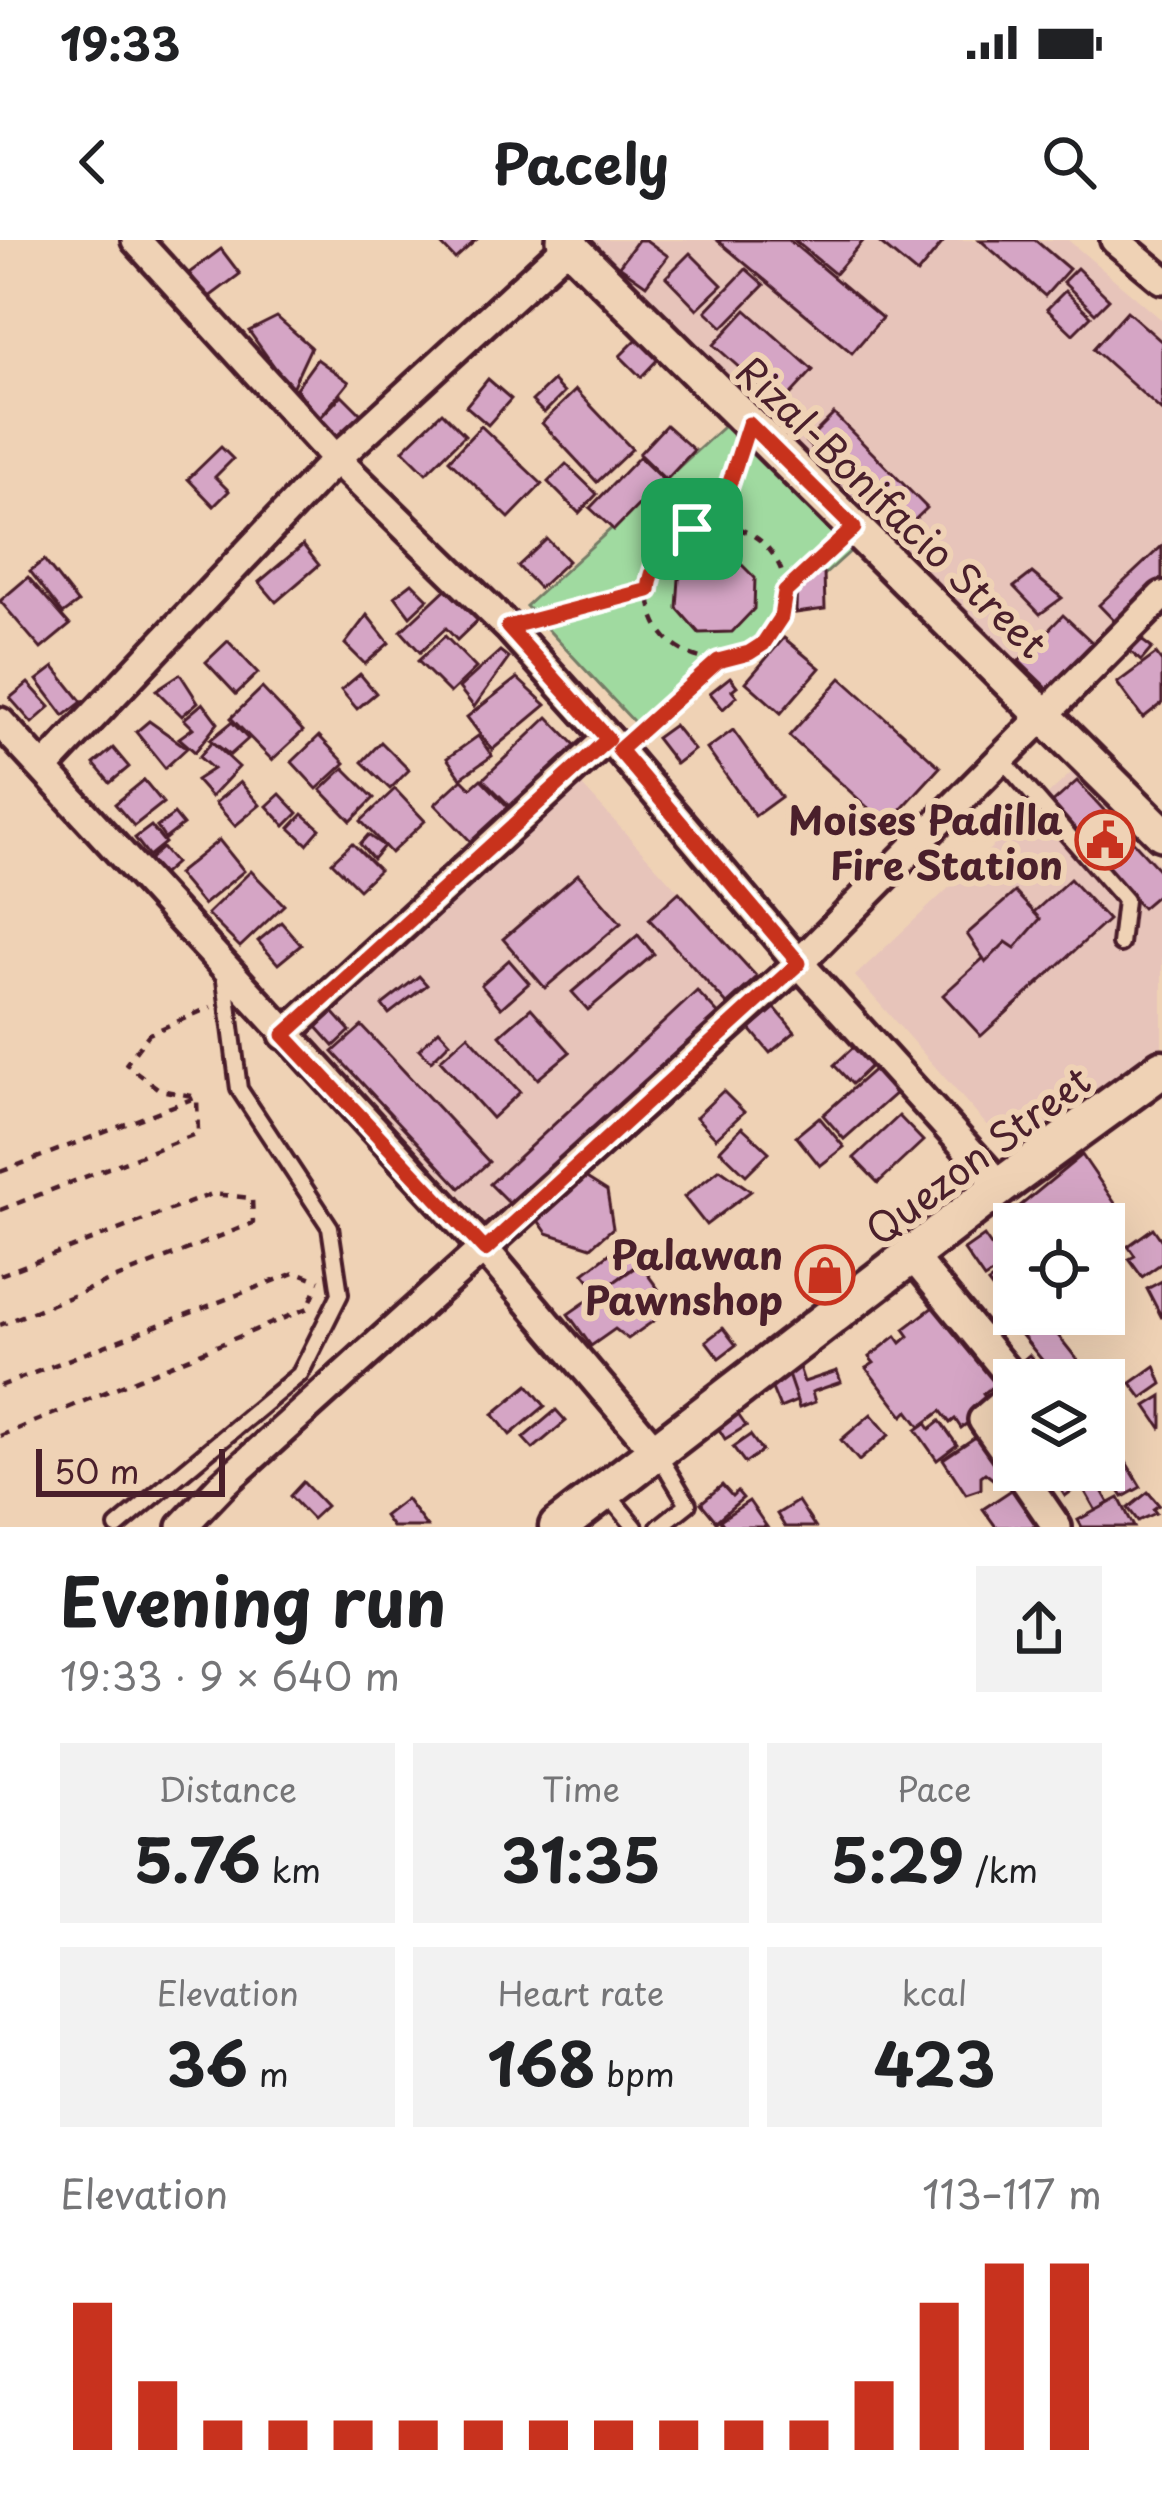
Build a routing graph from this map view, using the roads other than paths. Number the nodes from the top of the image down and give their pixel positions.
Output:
1 (136, 240) edge
2 (1115, 240) edge
3 (569, 242) edge
4 (1162, 279) edge
5 (336, 459) junction
6 (1162, 596) edge
7 (1046, 713) junction
8 (0, 722) edge
9 (614, 744) junction
10 (1001, 758) junction
11 (44, 768) junction
12 (1162, 833) edge
13 (1120, 944) dead end
14 (799, 963) junction
15 (223, 968) junction
16 (284, 1035) junction
17 (1162, 1069) edge
18 (1001, 1186) junction
19 (485, 1250) junction
20 (911, 1255) junction
21 (995, 1359) edge
22 (993, 1411) edge
23 (993, 1434) edge
24 (658, 1454) junction
25 (1032, 1491) edge
26 (606, 1492) junction
27 (117, 1527) edge
28 (182, 1527) edge
29 (558, 1527) edge
30 (635, 1527) edge
31 (658, 1527) edge
32 (1057, 1527) edge

1 - 5 street
2 - 4 street
3 - 5 street
3 - 7 street, Rizal-Bonifacio Street
5 - 9 street
5 - 11 street
6 - 7 street
7 - 10 street
7 - 12 street, Rizal-Bonifacio Street
8 - 11 street
9 - 14 street
9 - 16 street
10 - 13 lane
10 - 14 street
11 - 15 street
14 - 18 street
14 - 19 street
15 - 16 street
15 - 27 lane
16 - 19 street
17 - 18 main road, Quezon Street
18 - 20 main road, Quezon Street
19 - 24 street
19 - 28 street
20 - 21 street
20 - 24 main road, Quezon Street
22 - 23 street
24 - 26 main road, Quezon Street
24 - 31 lane
25 - 32 street
26 - 29 main road, Quezon Street
26 - 30 lane

